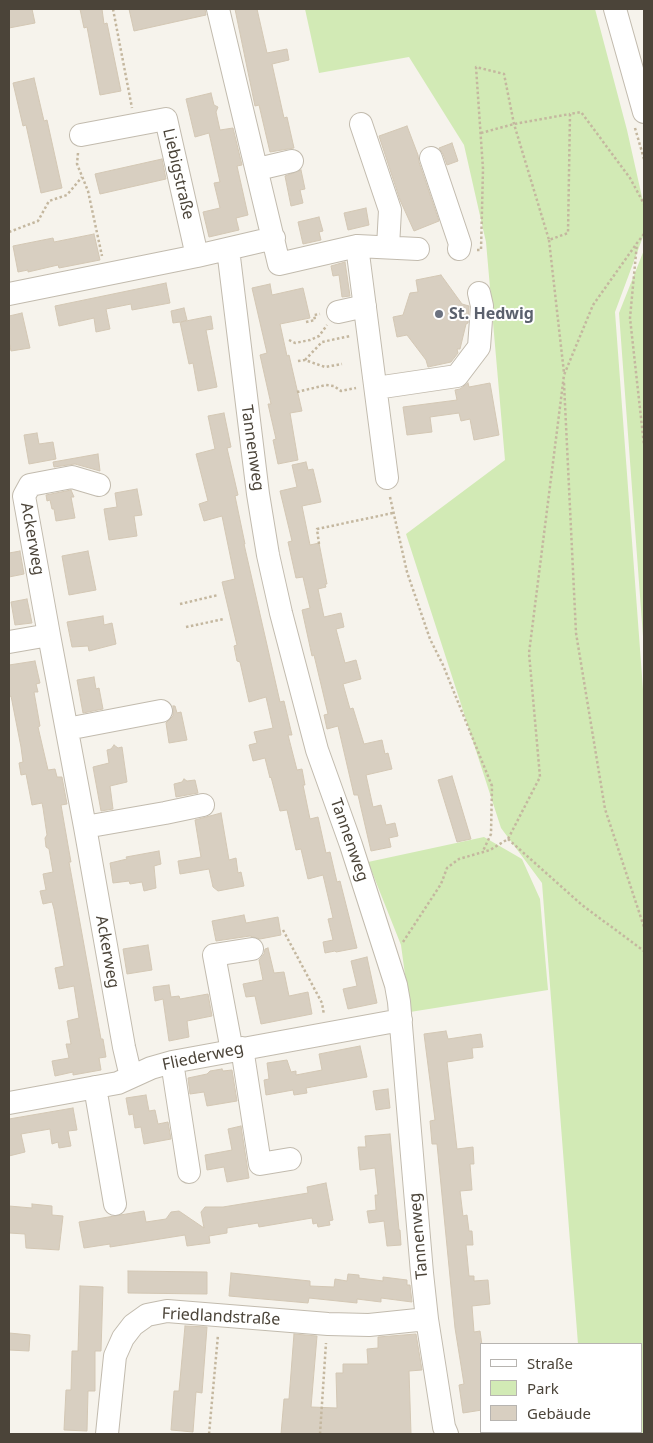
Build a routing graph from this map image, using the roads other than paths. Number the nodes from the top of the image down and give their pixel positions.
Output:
1 (218, 9) edge
2 (615, 9) edge
3 (644, 112) edge
4 (361, 124) dead end
5 (81, 135) road end
6 (431, 158) dead end
7 (292, 161) dead end
8 (258, 169) junction
9 (274, 238) junction
10 (357, 246) junction
11 (388, 247) junction
12 (418, 248) dead end
13 (228, 249) junction
14 (459, 249) road end
15 (196, 256) junction
16 (480, 293) dead end
17 (9, 294) edge
18 (365, 306) junction
19 (335, 316) road end
20 (366, 388) junction
21 (387, 478) road end
22 (99, 485) dead end
23 (49, 635) junction
24 (9, 642) edge
25 (161, 711) dead end
26 (67, 729) junction
27 (203, 805) dead end
28 (85, 826) junction
29 (252, 949) dead end
30 (401, 1020) junction
31 (237, 1050) junction
32 (172, 1062) junction
33 (131, 1077) junction
34 (92, 1088) junction
35 (9, 1103) edge
36 (290, 1159) dead end
37 (189, 1172) dead end
38 (111, 1205) dead end
39 (427, 1319) junction
40 (107, 1434) edge
41 (446, 1434) edge

1 - 8 street
2 - 3 street
4 - 11 street
5 - 15 street, Liebigstraße
6 - 14 street
7 - 8 street
8 - 9 street
9 - 10 street
9 - 13 street
10 - 11 street
10 - 18 street
11 - 12 street
13 - 15 street
13 - 30 street, Tannenweg
15 - 17 street
16 - 20 street
18 - 19 street
18 - 20 street
20 - 21 street
22 - 23 street, Ackerweg
23 - 24 street
23 - 26 street, Ackerweg
25 - 26 street
26 - 28 street, Ackerweg
27 - 28 street
28 - 33 street, Ackerweg
29 - 31 street
30 - 31 street, Fliederweg
30 - 39 street, Tannenweg
31 - 32 street, Fliederweg
31 - 36 street
32 - 33 street, Fliederweg
32 - 37 street
33 - 34 street, Fliederweg
34 - 35 street, Fliederweg
34 - 38 street
39 - 40 street, Friedlandstraße
39 - 41 street, Tannenweg

